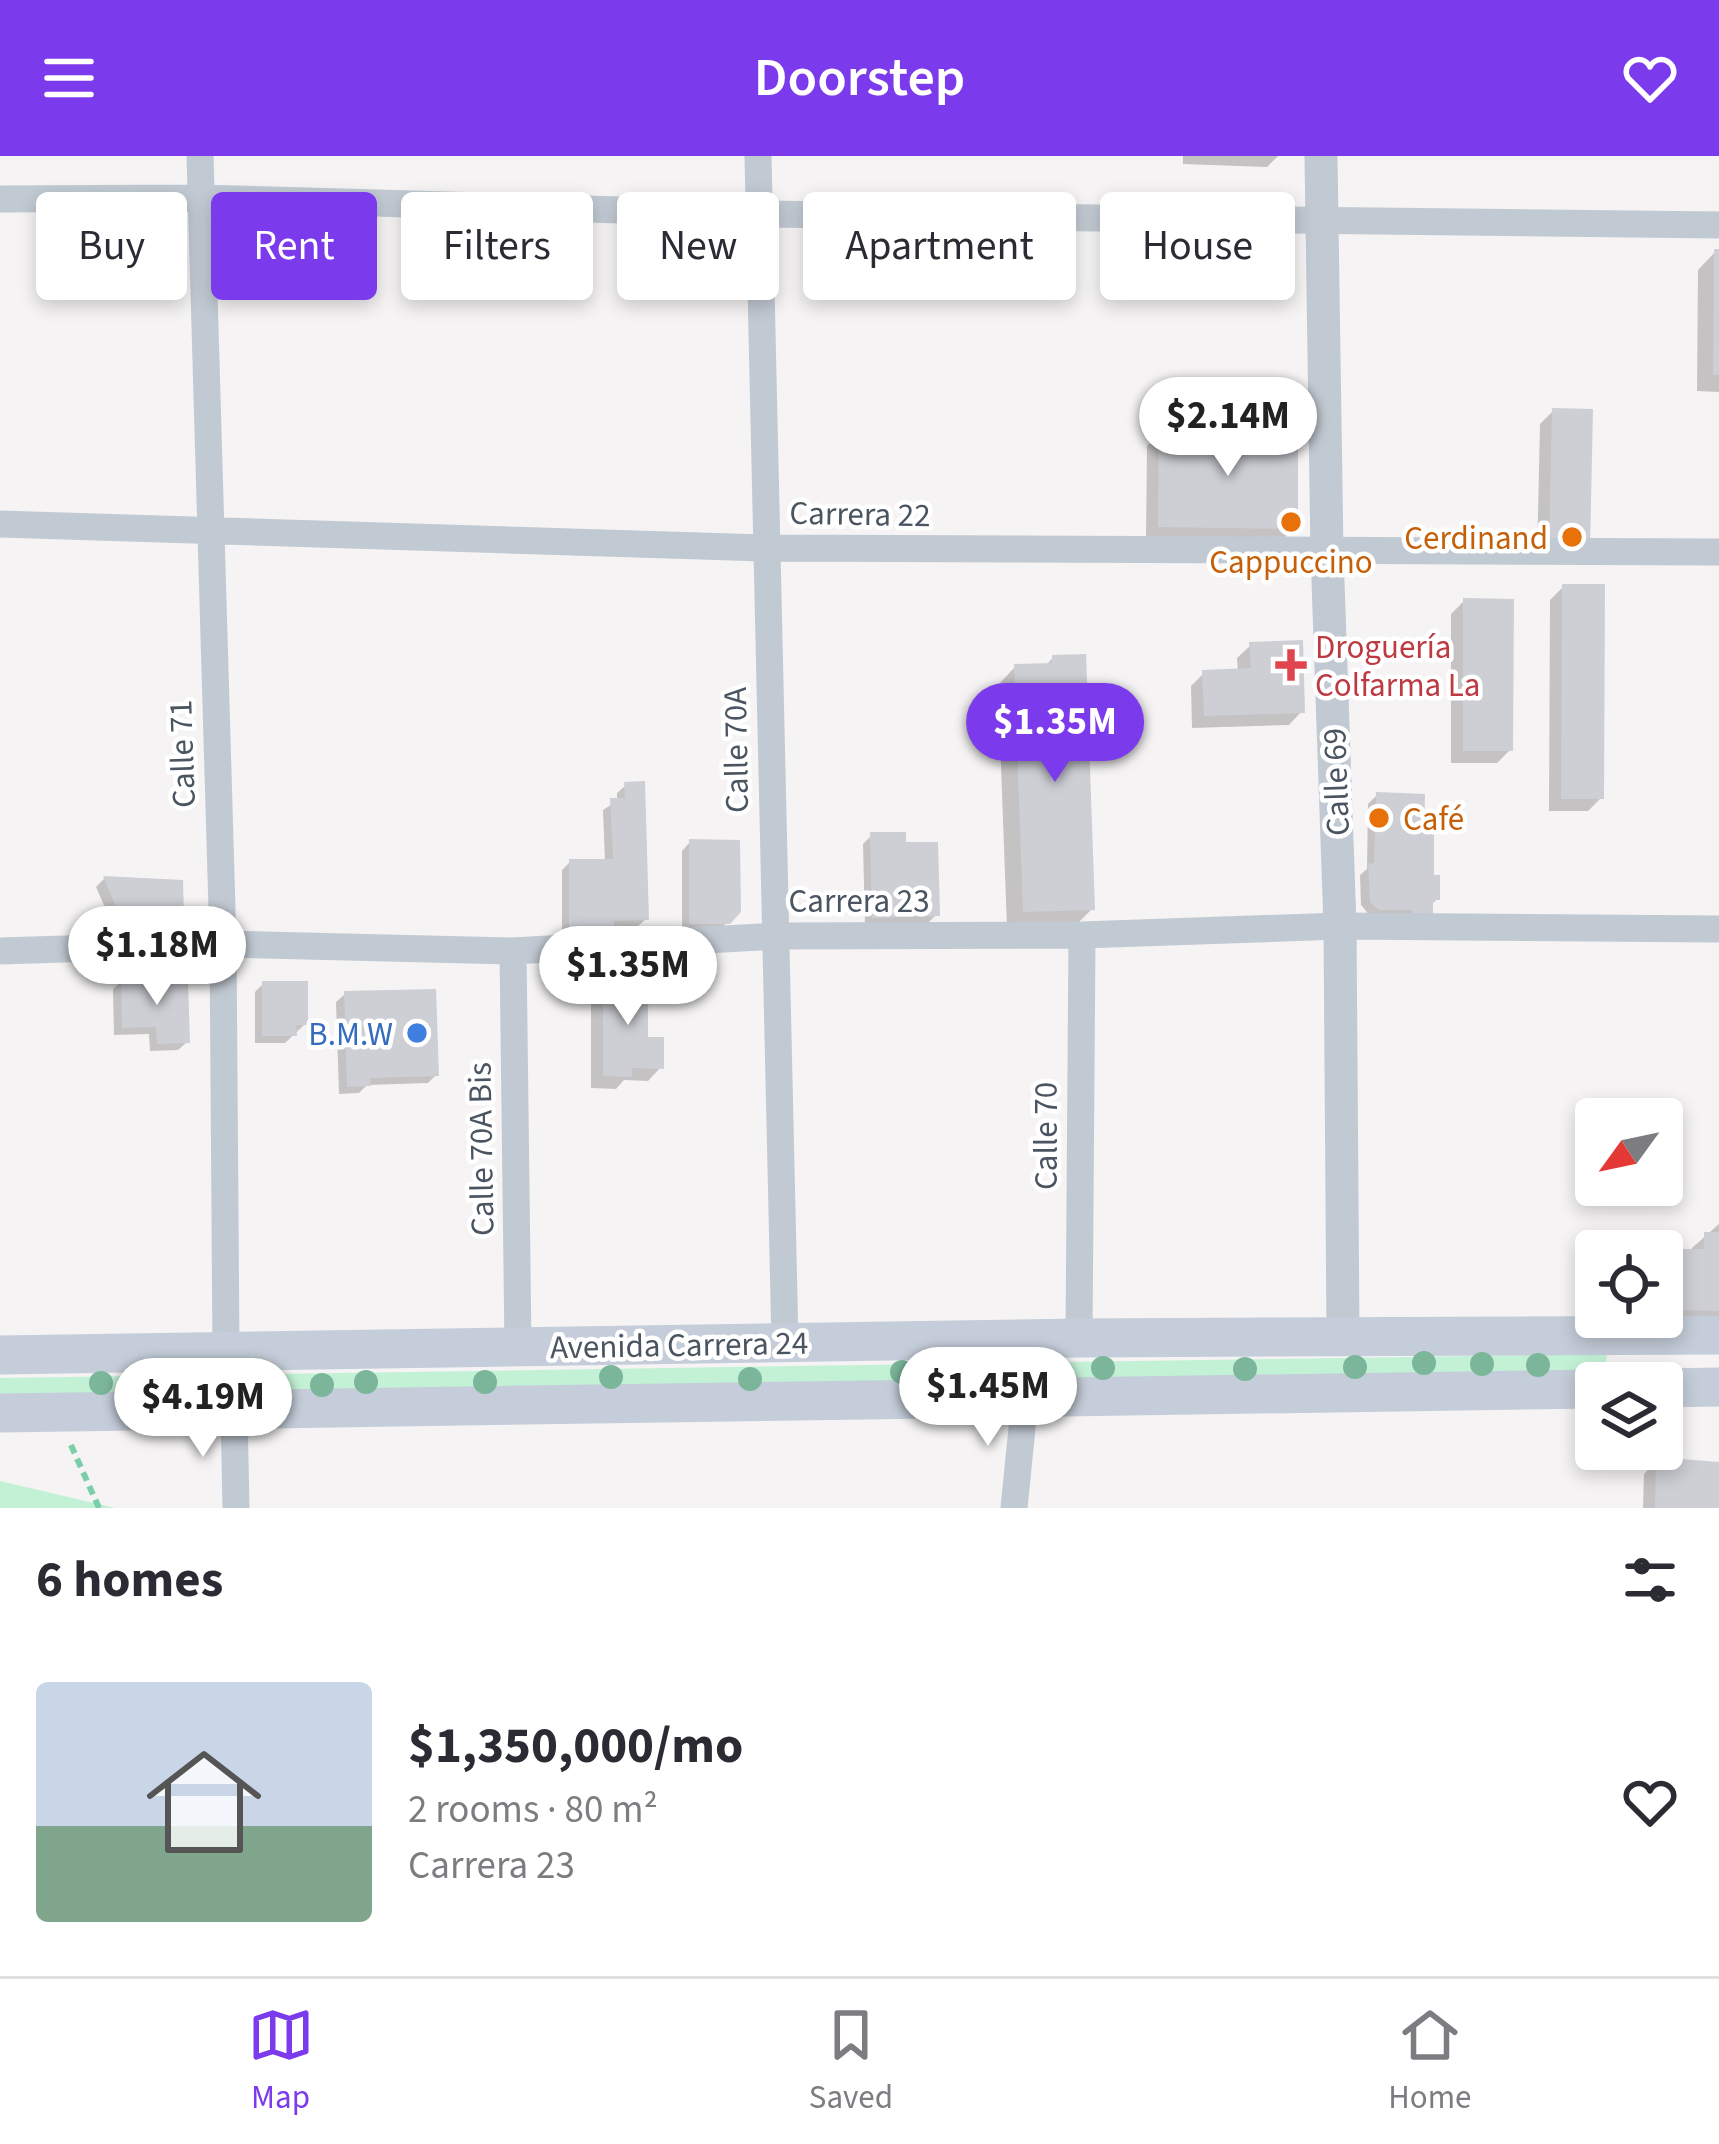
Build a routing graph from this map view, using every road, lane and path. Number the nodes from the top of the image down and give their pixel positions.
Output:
1 (200, 156) edge
2 (758, 156) edge
3 (1321, 156) edge
4 (759, 192) edge
5 (0, 199) edge
6 (200, 199) junction
7 (617, 210) edge
8 (779, 214) edge
9 (1323, 221) junction
10 (1719, 225) edge
11 (761, 300) edge
12 (0, 524) edge
13 (210, 530) junction
14 (767, 548) junction
15 (1719, 552) edge
16 (1327, 554) junction
17 (1340, 926) junction
18 (1719, 928) edge
19 (1082, 935) junction
20 (776, 936) junction
21 (223, 944) junction
22 (0, 951) edge
23 (513, 951) junction
24 (1719, 1335) edge
25 (1343, 1336) junction
26 (1079, 1338) junction
27 (785, 1342) junction
28 (518, 1347) junction
29 (226, 1351) junction
30 (0, 1355) edge
31 (1719, 1387) edge
32 (1683, 1388) edge
33 (1575, 1389) edge
34 (1025, 1398) junction
35 (233, 1410) junction
36 (0, 1413) edge
37 (71, 1444) dead end
38 (99, 1508) edge
39 (236, 1508) edge
40 (1015, 1508) edge

1 - 6 street, Calle 71
2 - 4 street, Calle 70A
3 - 9 street, Calle 69
5 - 6 street
6 - 7 street
6 - 13 street, Calle 71
8 - 9 street
9 - 10 street
9 - 16 street, Calle 69
11 - 14 street, Calle 70A
12 - 13 street, Carrera 22
13 - 14 street, Carrera 22
13 - 21 street, Calle 71
14 - 16 street, Carrera 22
14 - 20 street, Calle 70A
15 - 16 street, Carrera 22
16 - 17 street, Calle 69
17 - 18 street, Carrera 23
17 - 19 street, Carrera 23
17 - 25 street, Calle 69
19 - 20 street, Carrera 23
19 - 26 street, Calle 70
20 - 23 street, Carrera 23
20 - 27 street, Calle 70A
21 - 22 street, Carrera 23
21 - 23 street, Carrera 23
21 - 29 street, Calle 71
23 - 28 street, Calle 70A Bis
24 - 25 main road, Avenida Carrera 24
25 - 26 main road, Avenida Carrera 24
26 - 27 main road, Avenida Carrera 24
27 - 28 main road, Avenida Carrera 24
28 - 29 main road, Avenida Carrera 24
29 - 30 main road, Avenida Carrera 24
31 - 32 main road
33 - 34 main road, Avenida Carrera 24
34 - 35 main road, Avenida Carrera 24
34 - 40 street
35 - 36 main road, Avenida Carrera 24
35 - 39 street
37 - 38 path

